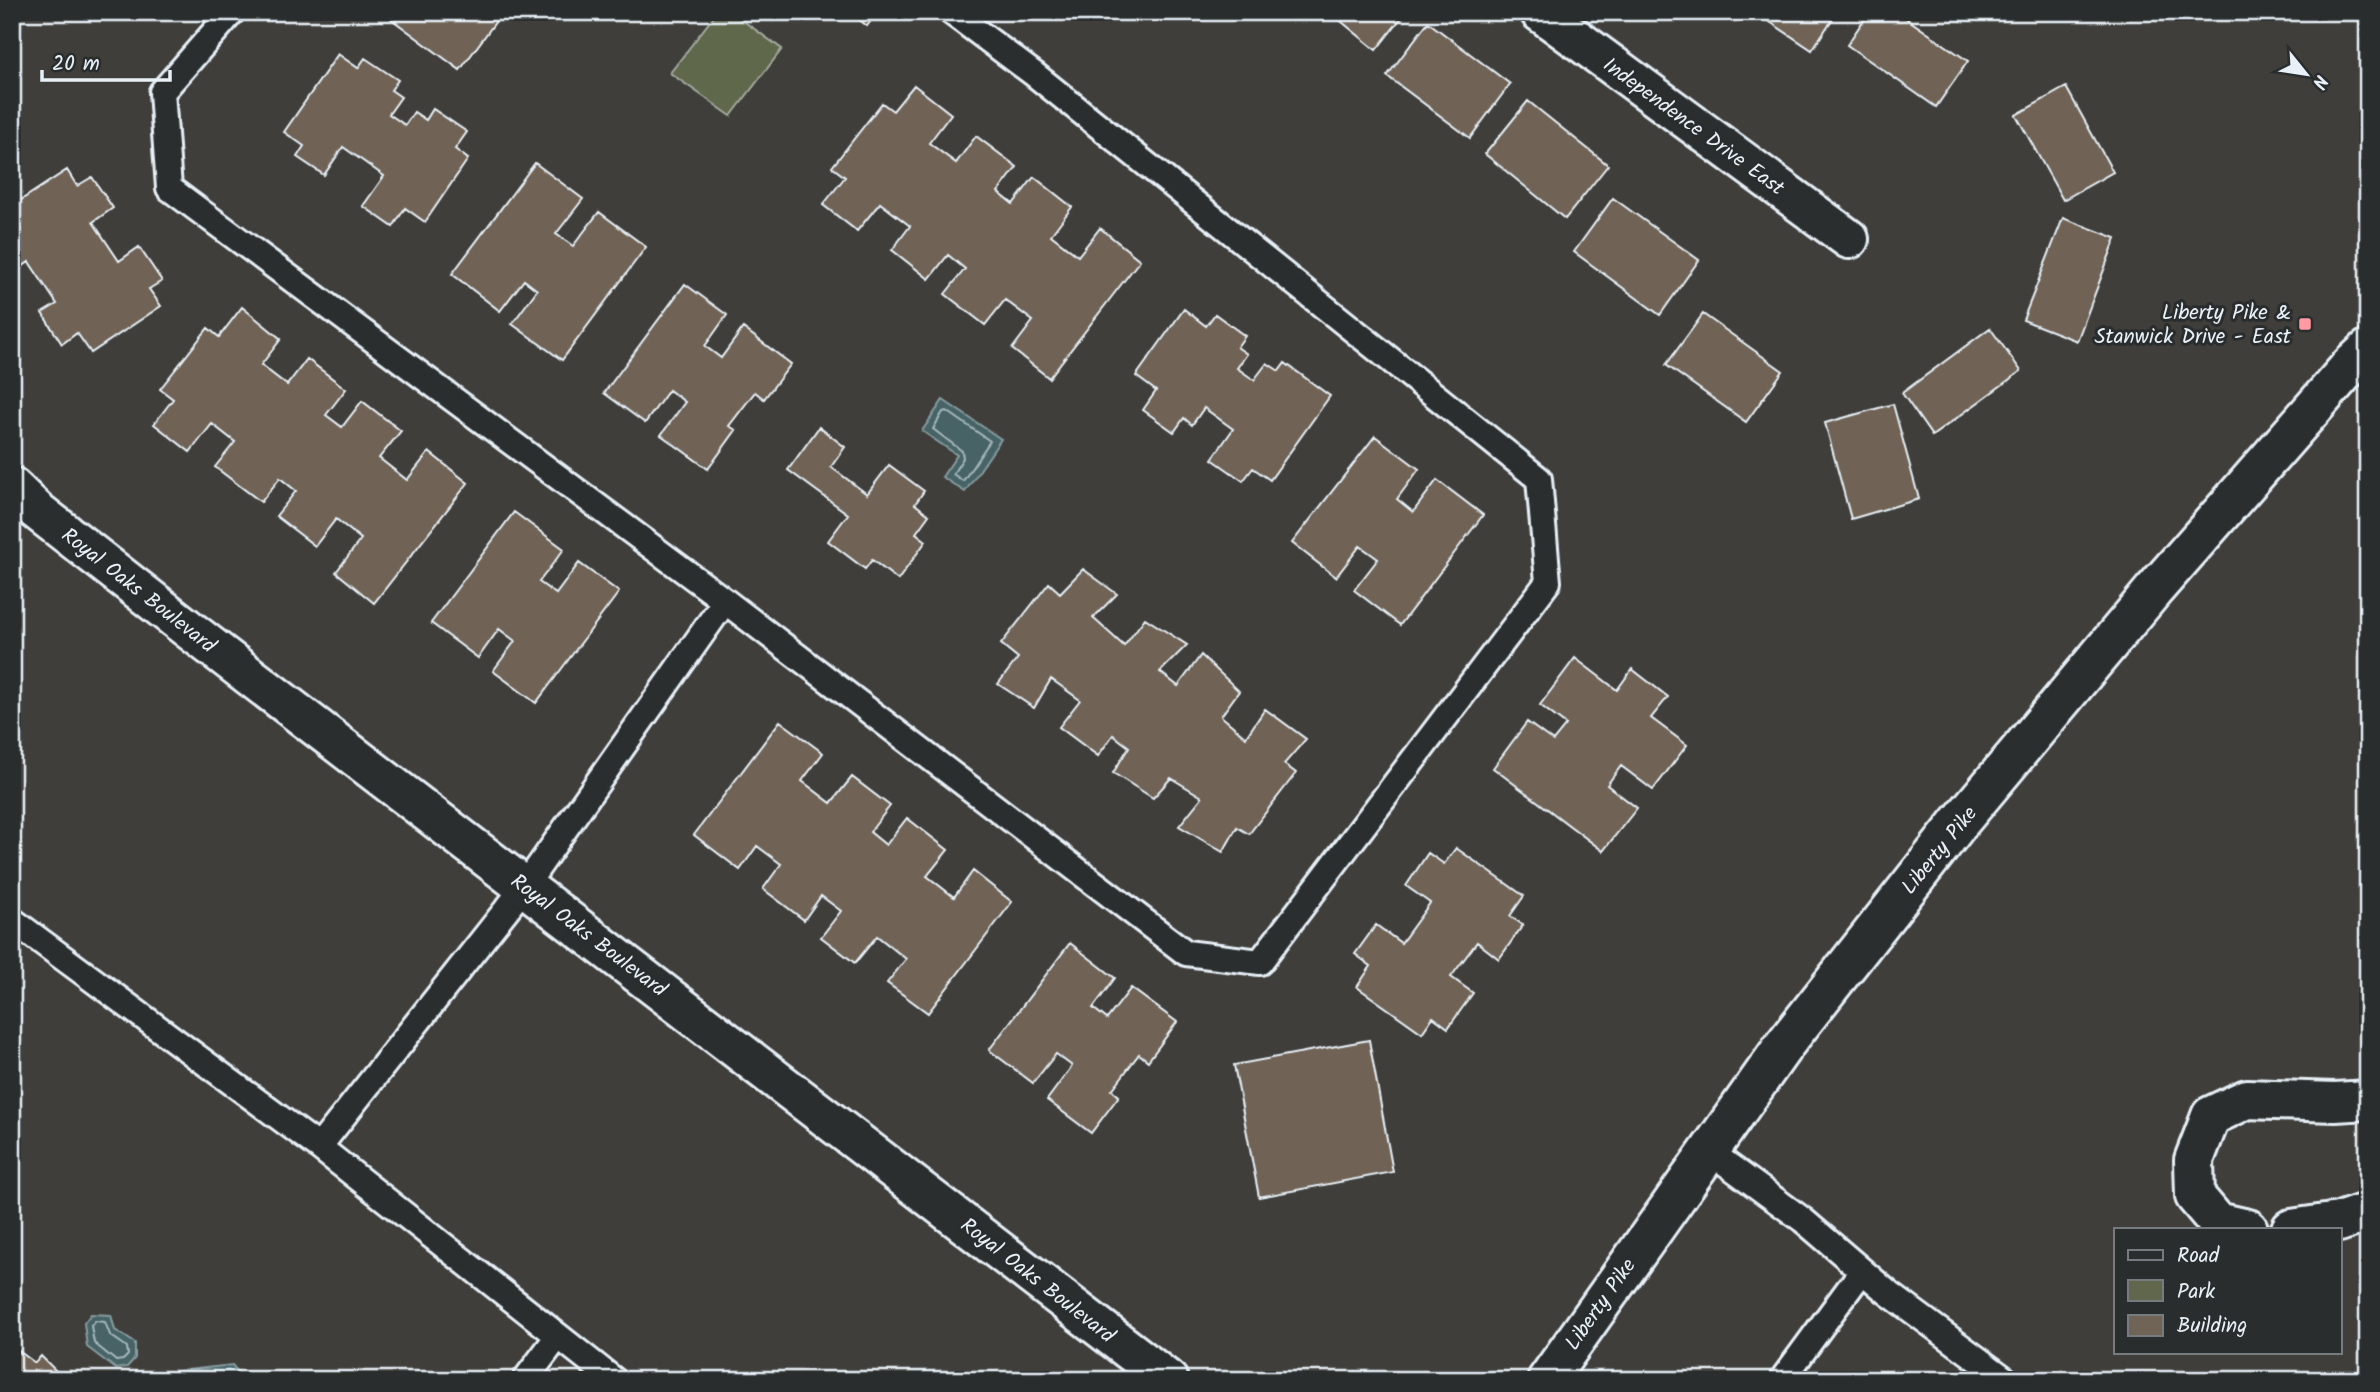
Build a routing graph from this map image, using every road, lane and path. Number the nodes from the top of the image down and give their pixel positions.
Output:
1 (232, 12) edge
2 (951, 12) edge
3 (1540, 12) edge
4 (1849, 239) dead end
5 (2362, 364) edge
6 (12, 487) edge
7 (725, 601) junction
8 (525, 886) junction
9 (12, 920) edge
10 (2368, 1100) edge
11 (319, 1147) junction
12 (1709, 1151) junction
13 (2368, 1212) edge
14 (2244, 1228) edge
15 (2298, 1228) edge
16 (1862, 1271) junction
17 (558, 1336) junction
18 (525, 1380) edge
19 (614, 1380) edge
20 (1168, 1380) edge
21 (1547, 1380) edge
22 (1782, 1380) edge
23 (2006, 1380) edge

1 - 7 lane
2 - 7 lane
3 - 4 street, Independence Drive East
5 - 12 street, Liberty Pike
6 - 8 street, Royal Oaks Boulevard
7 - 8 lane
8 - 11 lane
8 - 20 street, Royal Oaks Boulevard
9 - 11 lane
10 - 14 street
11 - 17 lane
12 - 16 lane
12 - 21 street, Liberty Pike
13 - 15 street
16 - 22 lane
16 - 23 lane
17 - 18 lane
17 - 19 lane

